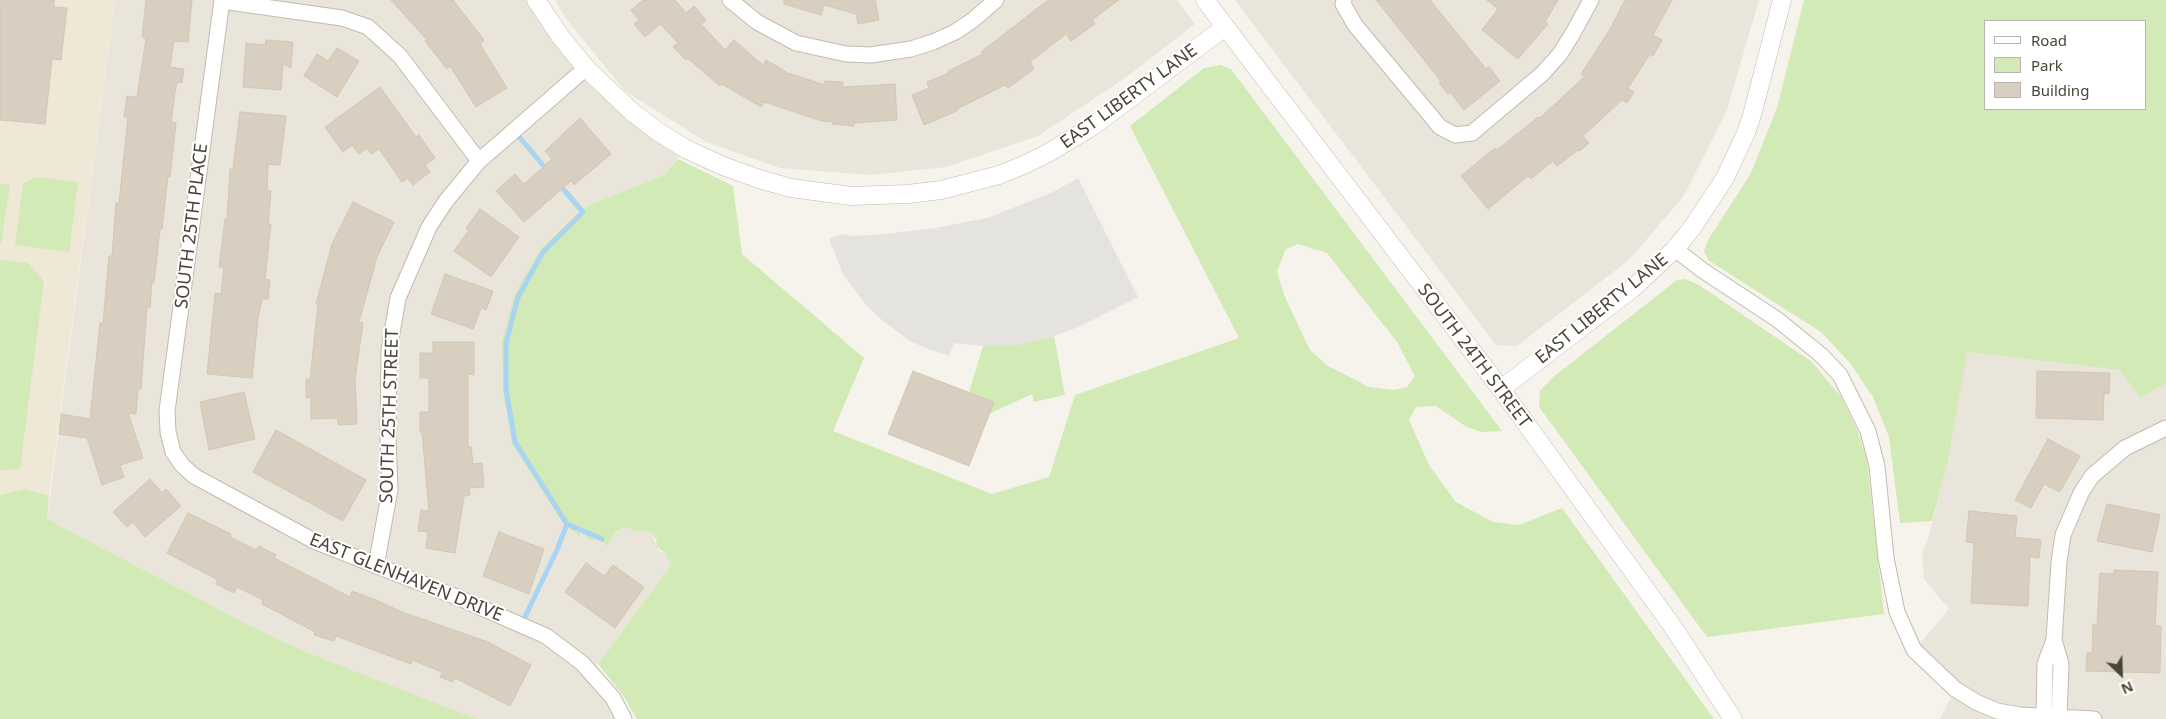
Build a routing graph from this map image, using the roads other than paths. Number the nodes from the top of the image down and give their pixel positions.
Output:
1 (536, 0) edge
2 (730, 0) edge
3 (996, 0) edge
4 (1205, 0) edge
5 (1591, 0) edge
6 (1782, 0) edge
7 (222, 1) edge
8 (1343, 2) edge
9 (1225, 27) junction
10 (586, 68) junction
11 (479, 161) junction
12 (1675, 248) junction
13 (1501, 389) junction
14 (2166, 428) edge
15 (173, 452) joint
16 (376, 566) junction
17 (2054, 640) junction
18 (2045, 664) junction
19 (2061, 664) junction
20 (2044, 717) junction
21 (2059, 717) junction
22 (624, 719) edge
23 (1733, 719) edge
24 (2094, 719) edge

1 - 10 street, EAST LIBERTY LANE
2 - 3 street
4 - 9 street, SOUTH 24TH STREET
5 - 8 street
6 - 12 street, EAST LIBERTY LANE
7 - 11 street
7 - 15 street, SOUTH 25TH PLACE
9 - 10 street, EAST LIBERTY LANE
9 - 13 street, SOUTH 24TH STREET
10 - 11 street, SOUTH 25TH STREET
11 - 16 street, SOUTH 25TH STREET
12 - 13 street, EAST LIBERTY LANE
12 - 20 street
13 - 23 street, SOUTH 24TH STREET
14 - 17 street
15 - 16 street, EAST GLENHAVEN DRIVE
16 - 22 street, EAST GLENHAVEN DRIVE
17 - 18 street
17 - 19 street
18 - 19 street
18 - 20 street
19 - 21 street
20 - 21 street
21 - 24 street

